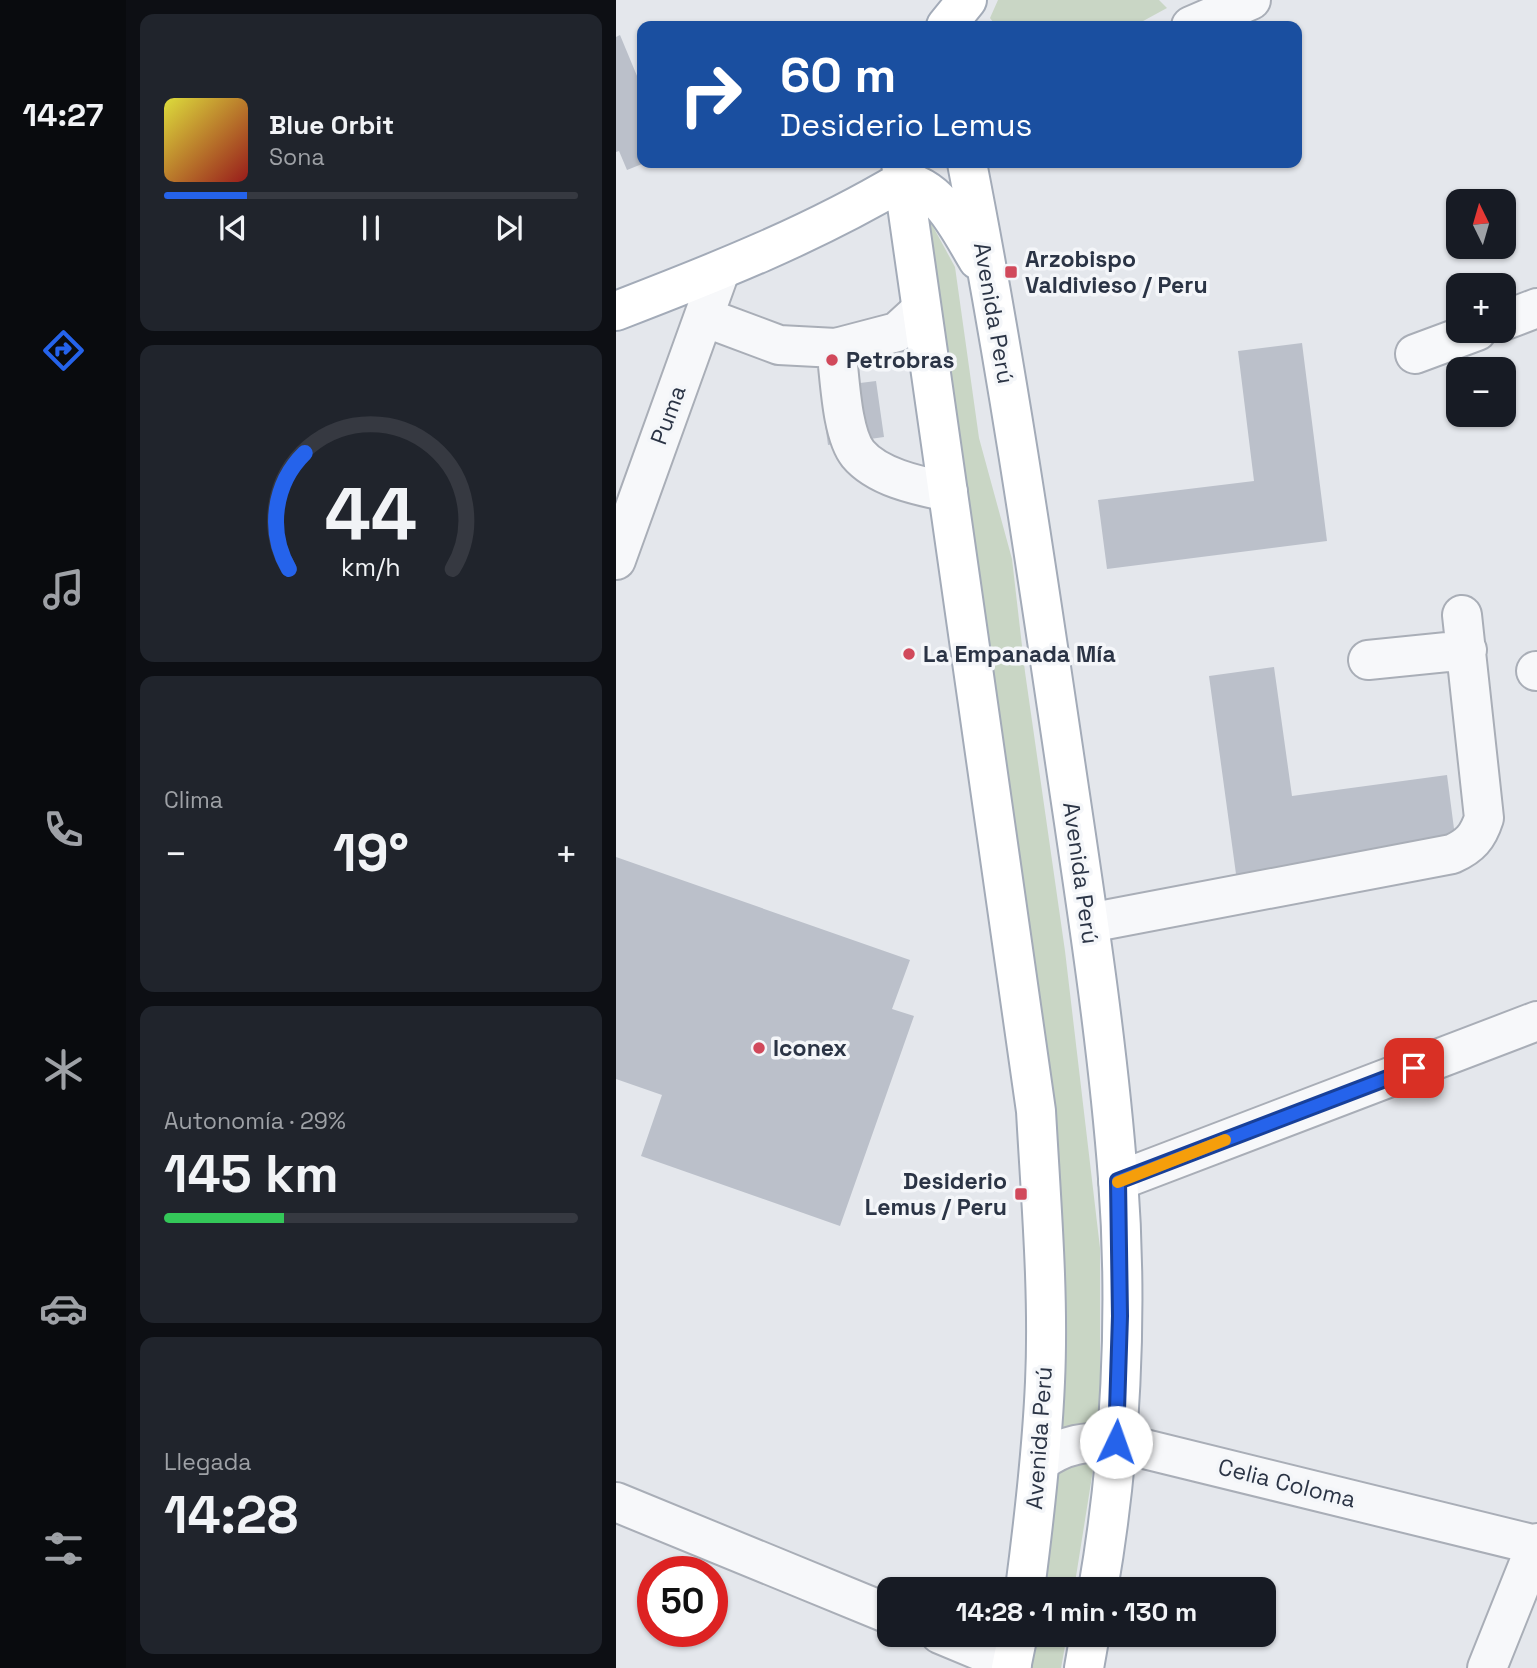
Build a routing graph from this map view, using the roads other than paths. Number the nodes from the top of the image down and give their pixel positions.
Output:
1 (1251, 0) edge
2 (979, 13) edge
3 (959, 21) edge
4 (1203, 21) edge
5 (968, 168) edge
6 (910, 169) edge
7 (720, 271) junction
8 (988, 278) junction
9 (1537, 308) edge
10 (921, 310) junction
11 (616, 311) edge
12 (1516, 316) edge
13 (704, 317) junction
14 (1446, 342) edge
15 (836, 348) junction
16 (1415, 354) dead end
17 (948, 492) junction
18 (616, 559) edge
19 (1368, 660) dead end
20 (1089, 923) junction
21 (1537, 1021) edge
22 (1118, 1181) junction
23 (1116, 1442) junction
24 (1040, 1462) junction
25 (616, 1502) edge
26 (1537, 1544) edge
27 (1027, 1577) edge
28 (1099, 1577) edge
29 (877, 1609) edge
30 (986, 1647) edge
31 (1088, 1647) edge
32 (1014, 1655) edge
33 (1084, 1668) edge
34 (1487, 1668) edge

1 - 4 street
2 - 3 main road
5 - 8 main road, Avenida Perú
6 - 7 main road
6 - 8 main road
6 - 10 main road, Avenida Perú
7 - 11 main road
7 - 13 street, Puma
8 - 20 main road, Avenida Perú
9 - 12 street
10 - 15 street
10 - 17 main road, Avenida Perú
13 - 15 street
13 - 18 street, Puma
14 - 16 street
15 - 17 street
17 - 24 main road, Avenida Perú
19 - 20 street
20 - 22 main road, Avenida Perú
21 - 22 street
22 - 23 main road, Avenida Perú
23 - 24 street, Celia Coloma
23 - 26 street, Celia Coloma
23 - 28 main road, Avenida Perú
24 - 27 main road, Avenida Perú
25 - 29 street
26 - 34 street
30 - 32 street
31 - 33 main road

